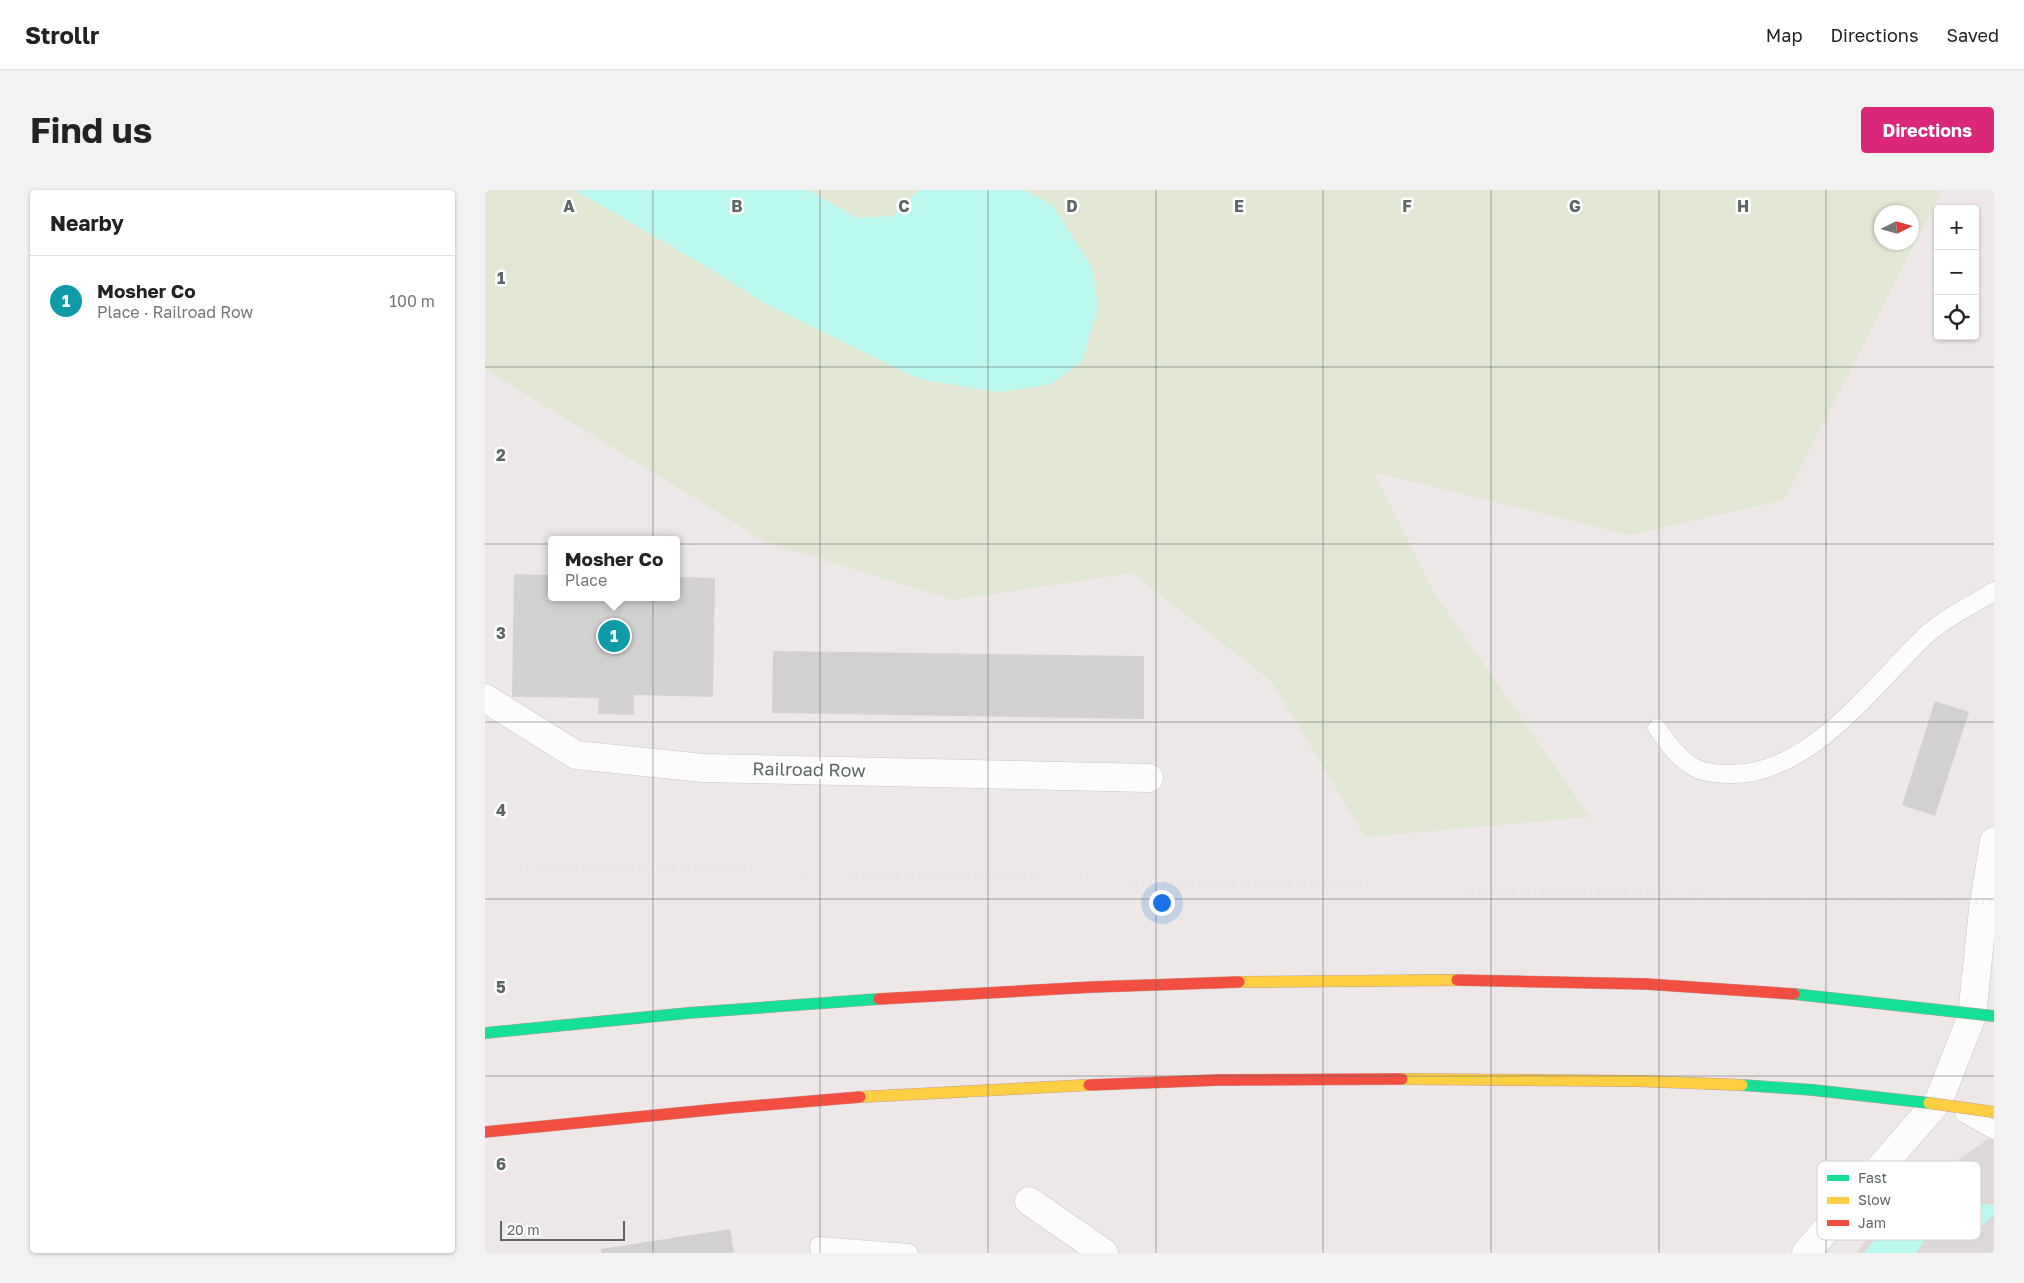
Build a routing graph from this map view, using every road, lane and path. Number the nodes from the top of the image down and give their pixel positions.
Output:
1 (1994, 591) edge
2 (485, 698) edge
3 (1657, 728) dead end
4 (1149, 778) dead end
5 (1994, 841) edge
6 (1994, 1016) edge
7 (485, 1033) edge
8 (1939, 1100) junction
9 (1994, 1112) edge
10 (1994, 1130) edge
11 (485, 1132) edge
12 (1886, 1161) edge
13 (1029, 1202) dead end
14 (1817, 1240) edge
15 (820, 1253) edge
16 (909, 1253) edge
17 (1104, 1253) edge
18 (1806, 1253) edge

1 - 3 lane
2 - 4 street, Railroad Row
5 - 8 street
6 - 7 highway, bridge
8 - 10 lane
8 - 12 street
9 - 11 highway, bridge
13 - 17 street
14 - 18 street
15 - 16 lane

